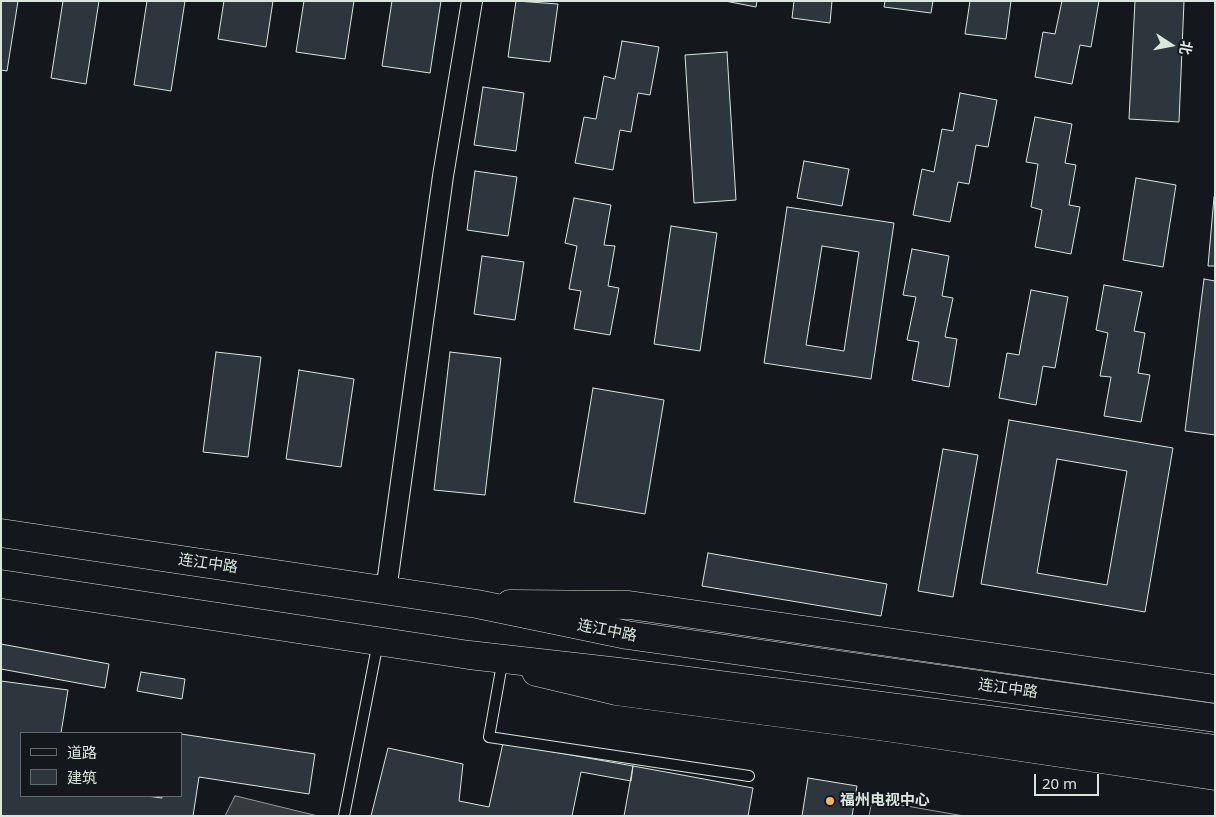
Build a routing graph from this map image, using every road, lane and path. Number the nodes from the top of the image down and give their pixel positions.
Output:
1 (472, 1) edge
2 (1, 533) edge
3 (1, 584) edge
4 (386, 591) junction
5 (477, 604) junction
6 (378, 642) junction
7 (469, 656) junction
8 (502, 664) junction
9 (1215, 689) edge
10 (1215, 718) edge
11 (1215, 749) edge
12 (749, 776) dead end
13 (1215, 776) edge
14 (345, 812) edge

1 - 4 street
2 - 4 main road, 连江中路
3 - 6 main road
4 - 5 main road, 连江中路
5 - 9 main road
5 - 10 main road, 连江中路
6 - 7 main road
6 - 14 lane
7 - 8 main road
7 - 11 main road
8 - 12 lane
8 - 13 main road

